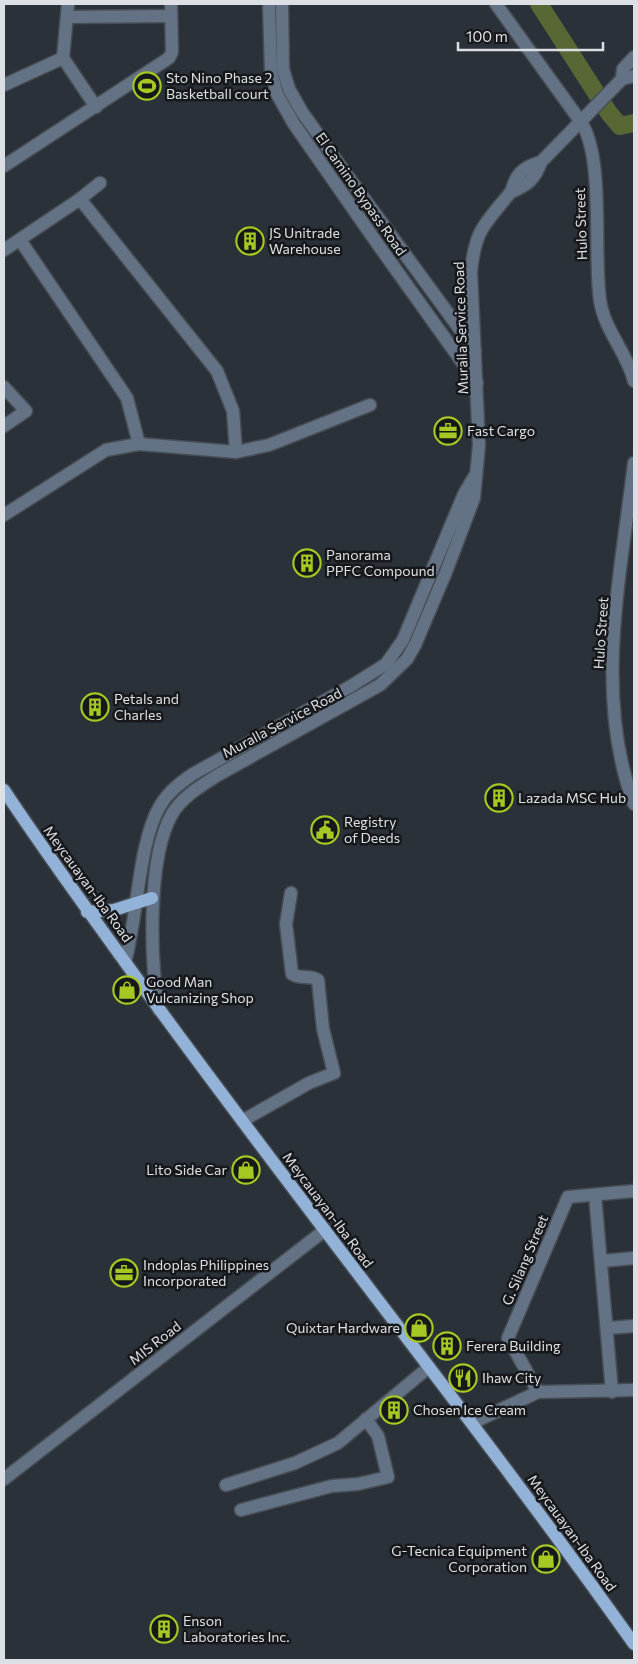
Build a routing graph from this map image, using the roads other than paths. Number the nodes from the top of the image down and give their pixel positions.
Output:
1 (68, 4) edge
2 (269, 4) edge
3 (282, 4) edge
4 (496, 4) edge
5 (170, 10) edge
6 (67, 18) junction
7 (634, 57) edge
8 (63, 58) junction
9 (628, 78) edge
10 (4, 85) edge
11 (289, 89) junction
12 (277, 94) junction
13 (96, 107) junction
14 (581, 122) junction
15 (4, 166) edge
16 (344, 171) junction
17 (332, 179) junction
18 (100, 183) dead end
19 (80, 199) junction
20 (20, 240) junction
21 (4, 250) edge
22 (439, 301) junction
23 (426, 312) junction
24 (473, 313) junction
25 (450, 317) junction
26 (475, 350) junction
27 (634, 381) edge
28 (478, 383) junction
29 (4, 387) edge
30 (370, 405) dead end
31 (4, 426) edge
32 (139, 444) junction
33 (236, 452) junction
34 (634, 463) edge
35 (476, 475) junction
36 (4, 515) edge
37 (4, 790) edge
38 (634, 804) edge
39 (291, 893) dead end
40 (152, 898) junction
41 (137, 902) junction
42 (87, 912) junction
43 (125, 962) junction
44 (159, 1010) junction
45 (242, 1121) junction
46 (634, 1191) edge
47 (595, 1195) junction
48 (324, 1230) junction
49 (634, 1258) edge
50 (602, 1261) junction
51 (634, 1326) edge
52 (608, 1328) junction
53 (429, 1366) junction
54 (634, 1390) edge
55 (538, 1392) junction
56 (612, 1392) junction
57 (366, 1419) junction
58 (472, 1423) junction
59 (4, 1479) edge
60 (226, 1485) dead end
61 (241, 1510) dead end
62 (634, 1644) edge

1 - 6 street
2 - 12 street, El Camino Bypass Road
3 - 11 street, El Camino Bypass Road
4 - 14 street, Hulo Street
5 - 6 street
5 - 13 street
6 - 8 street
7 - 9 street, Muralla Service Road
8 - 10 street
8 - 13 street
9 - 14 street, Muralla Service Road
11 - 12 street
11 - 16 street, El Camino Bypass Road
12 - 17 street, El Camino Bypass Road
13 - 15 street
14 - 24 street, Muralla Service Road
14 - 27 street, Hulo Street
16 - 17 street
16 - 22 street, El Camino Bypass Road
17 - 23 street, El Camino Bypass Road
18 - 19 street
19 - 20 street
19 - 33 street
20 - 21 street
20 - 32 street
22 - 23 street
22 - 25 street, El Camino Bypass Road
23 - 28 street, El Camino Bypass Road
24 - 25 street
24 - 26 street, Muralla Service Road
25 - 26 street, El Camino Bypass Road
26 - 28 street, Muralla Service Road
28 - 35 street, Muralla Service Road
29 - 31 street
30 - 33 street
32 - 33 street
32 - 36 street
34 - 38 street, Hulo Street
35 - 40 street, Muralla Service Road
35 - 41 street, Muralla Service Road
37 - 42 main road, Meycauayan-Iba Road
39 - 45 street
40 - 41 main road
40 - 44 street, Muralla Service Road
41 - 42 main road
41 - 43 street, Muralla Service Road
42 - 43 main road, Meycauayan-Iba Road
43 - 44 main road, Meycauayan-Iba Road
44 - 45 main road, Meycauayan-Iba Road
45 - 48 main road, Meycauayan-Iba Road
46 - 47 street, G. Silang Street
47 - 50 street
47 - 55 street, G. Silang Street
48 - 53 main road, Meycauayan-Iba Road
48 - 59 street, MIS Road
49 - 50 street
50 - 52 street
51 - 52 street
52 - 56 street
53 - 57 street
53 - 58 main road, Meycauayan-Iba Road
54 - 56 street
55 - 56 street
55 - 58 street
57 - 60 street
57 - 61 street
58 - 62 main road, Meycauayan-Iba Road

